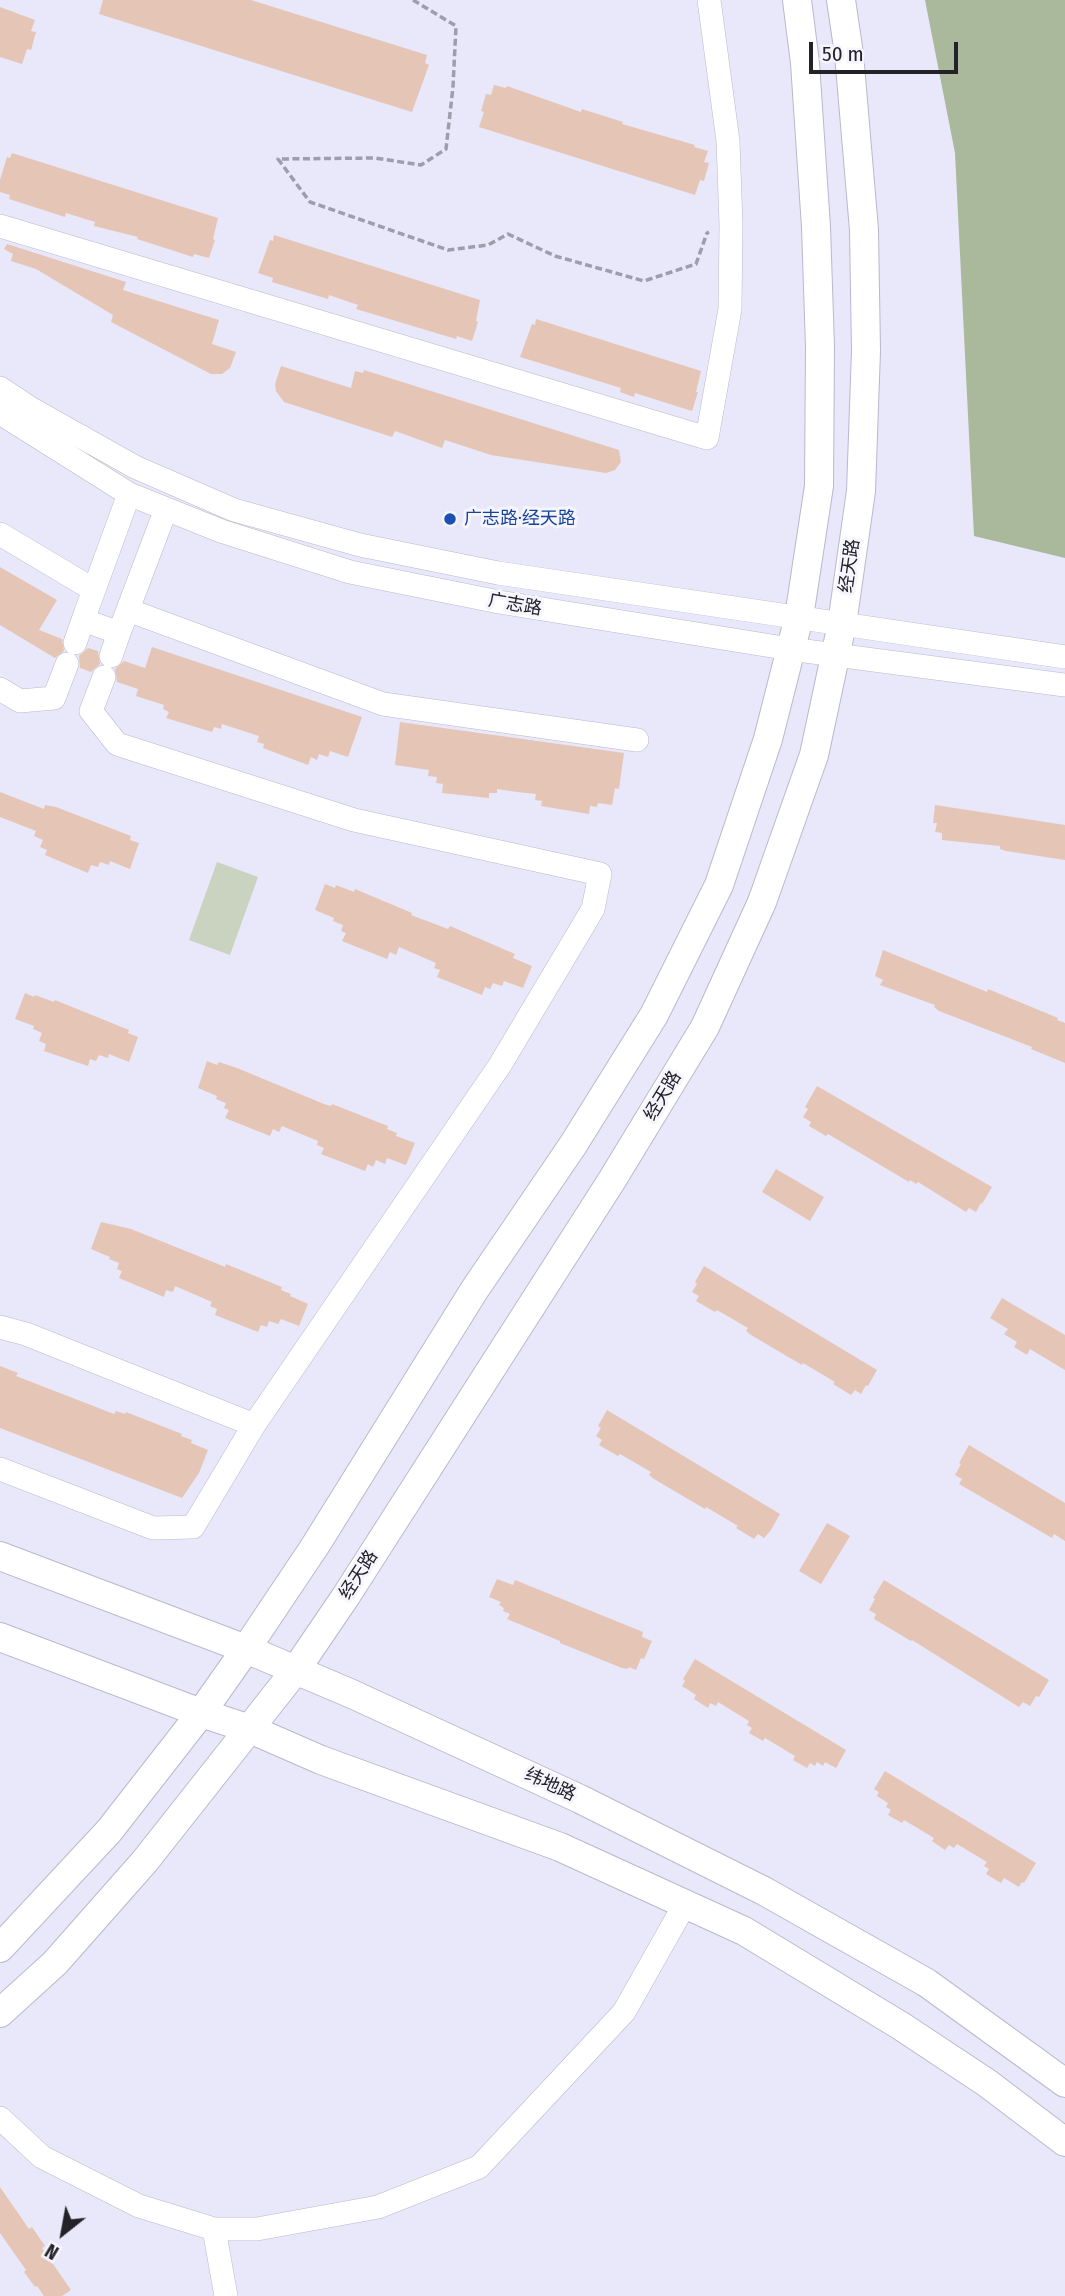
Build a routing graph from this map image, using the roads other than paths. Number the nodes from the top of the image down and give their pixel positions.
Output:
1 (709, 0) edge
2 (797, 0) edge
3 (841, 0) edge
4 (0, 226) edge
5 (0, 388) edge
6 (0, 413) edge
7 (129, 494) junction
8 (166, 509) junction
9 (0, 534) edge
10 (94, 590) junction
11 (128, 610) junction
12 (799, 617) junction
13 (83, 620) junction
14 (842, 624) junction
15 (120, 634) junction
16 (790, 649) junction
17 (836, 654) junction
18 (1065, 657) edge
19 (1065, 685) edge
20 (0, 689) edge
21 (54, 698) junction
22 (91, 711) junction
23 (637, 740) dead end
24 (0, 1327) edge
25 (254, 1425) junction
26 (0, 1469) edge
27 (0, 1556) edge
28 (0, 1637) edge
29 (246, 1649) junction
30 (295, 1671) junction
31 (201, 1713) junction
32 (250, 1729) junction
33 (685, 1904) junction
34 (0, 1948) edge
35 (0, 2013) edge
36 (1065, 2083) edge
37 (0, 2118) edge
38 (1065, 2142) edge
39 (214, 2230) junction
40 (226, 2296) edge

1 - 4 street
2 - 12 main road
3 - 14 main road, 经天路
5 - 12 street, 广志路
6 - 7 street, 广志路
7 - 8 street, 广志路
7 - 10 street
8 - 11 street
8 - 16 street, 广志路
9 - 10 street
10 - 13 street
11 - 15 street
11 - 23 street
12 - 14 street, 广志路
12 - 16 main road
13 - 15 street
13 - 21 street
14 - 17 main road, 经天路
14 - 18 street, 广志路
15 - 22 street
16 - 17 street, 广志路
16 - 29 main road
17 - 19 street, 广志路
17 - 30 main road, 经天路
20 - 21 street
21 - 22 street
22 - 25 street
24 - 25 street
25 - 26 street
27 - 29 main road, 纬地路
28 - 31 main road
29 - 30 main road, 纬地路
29 - 31 main road
30 - 32 main road, 经天路
30 - 36 main road, 纬地路
31 - 32 main road
31 - 34 main road
32 - 33 main road
32 - 35 main road, 经天路
33 - 38 main road
33 - 39 street
37 - 39 street
39 - 40 street

